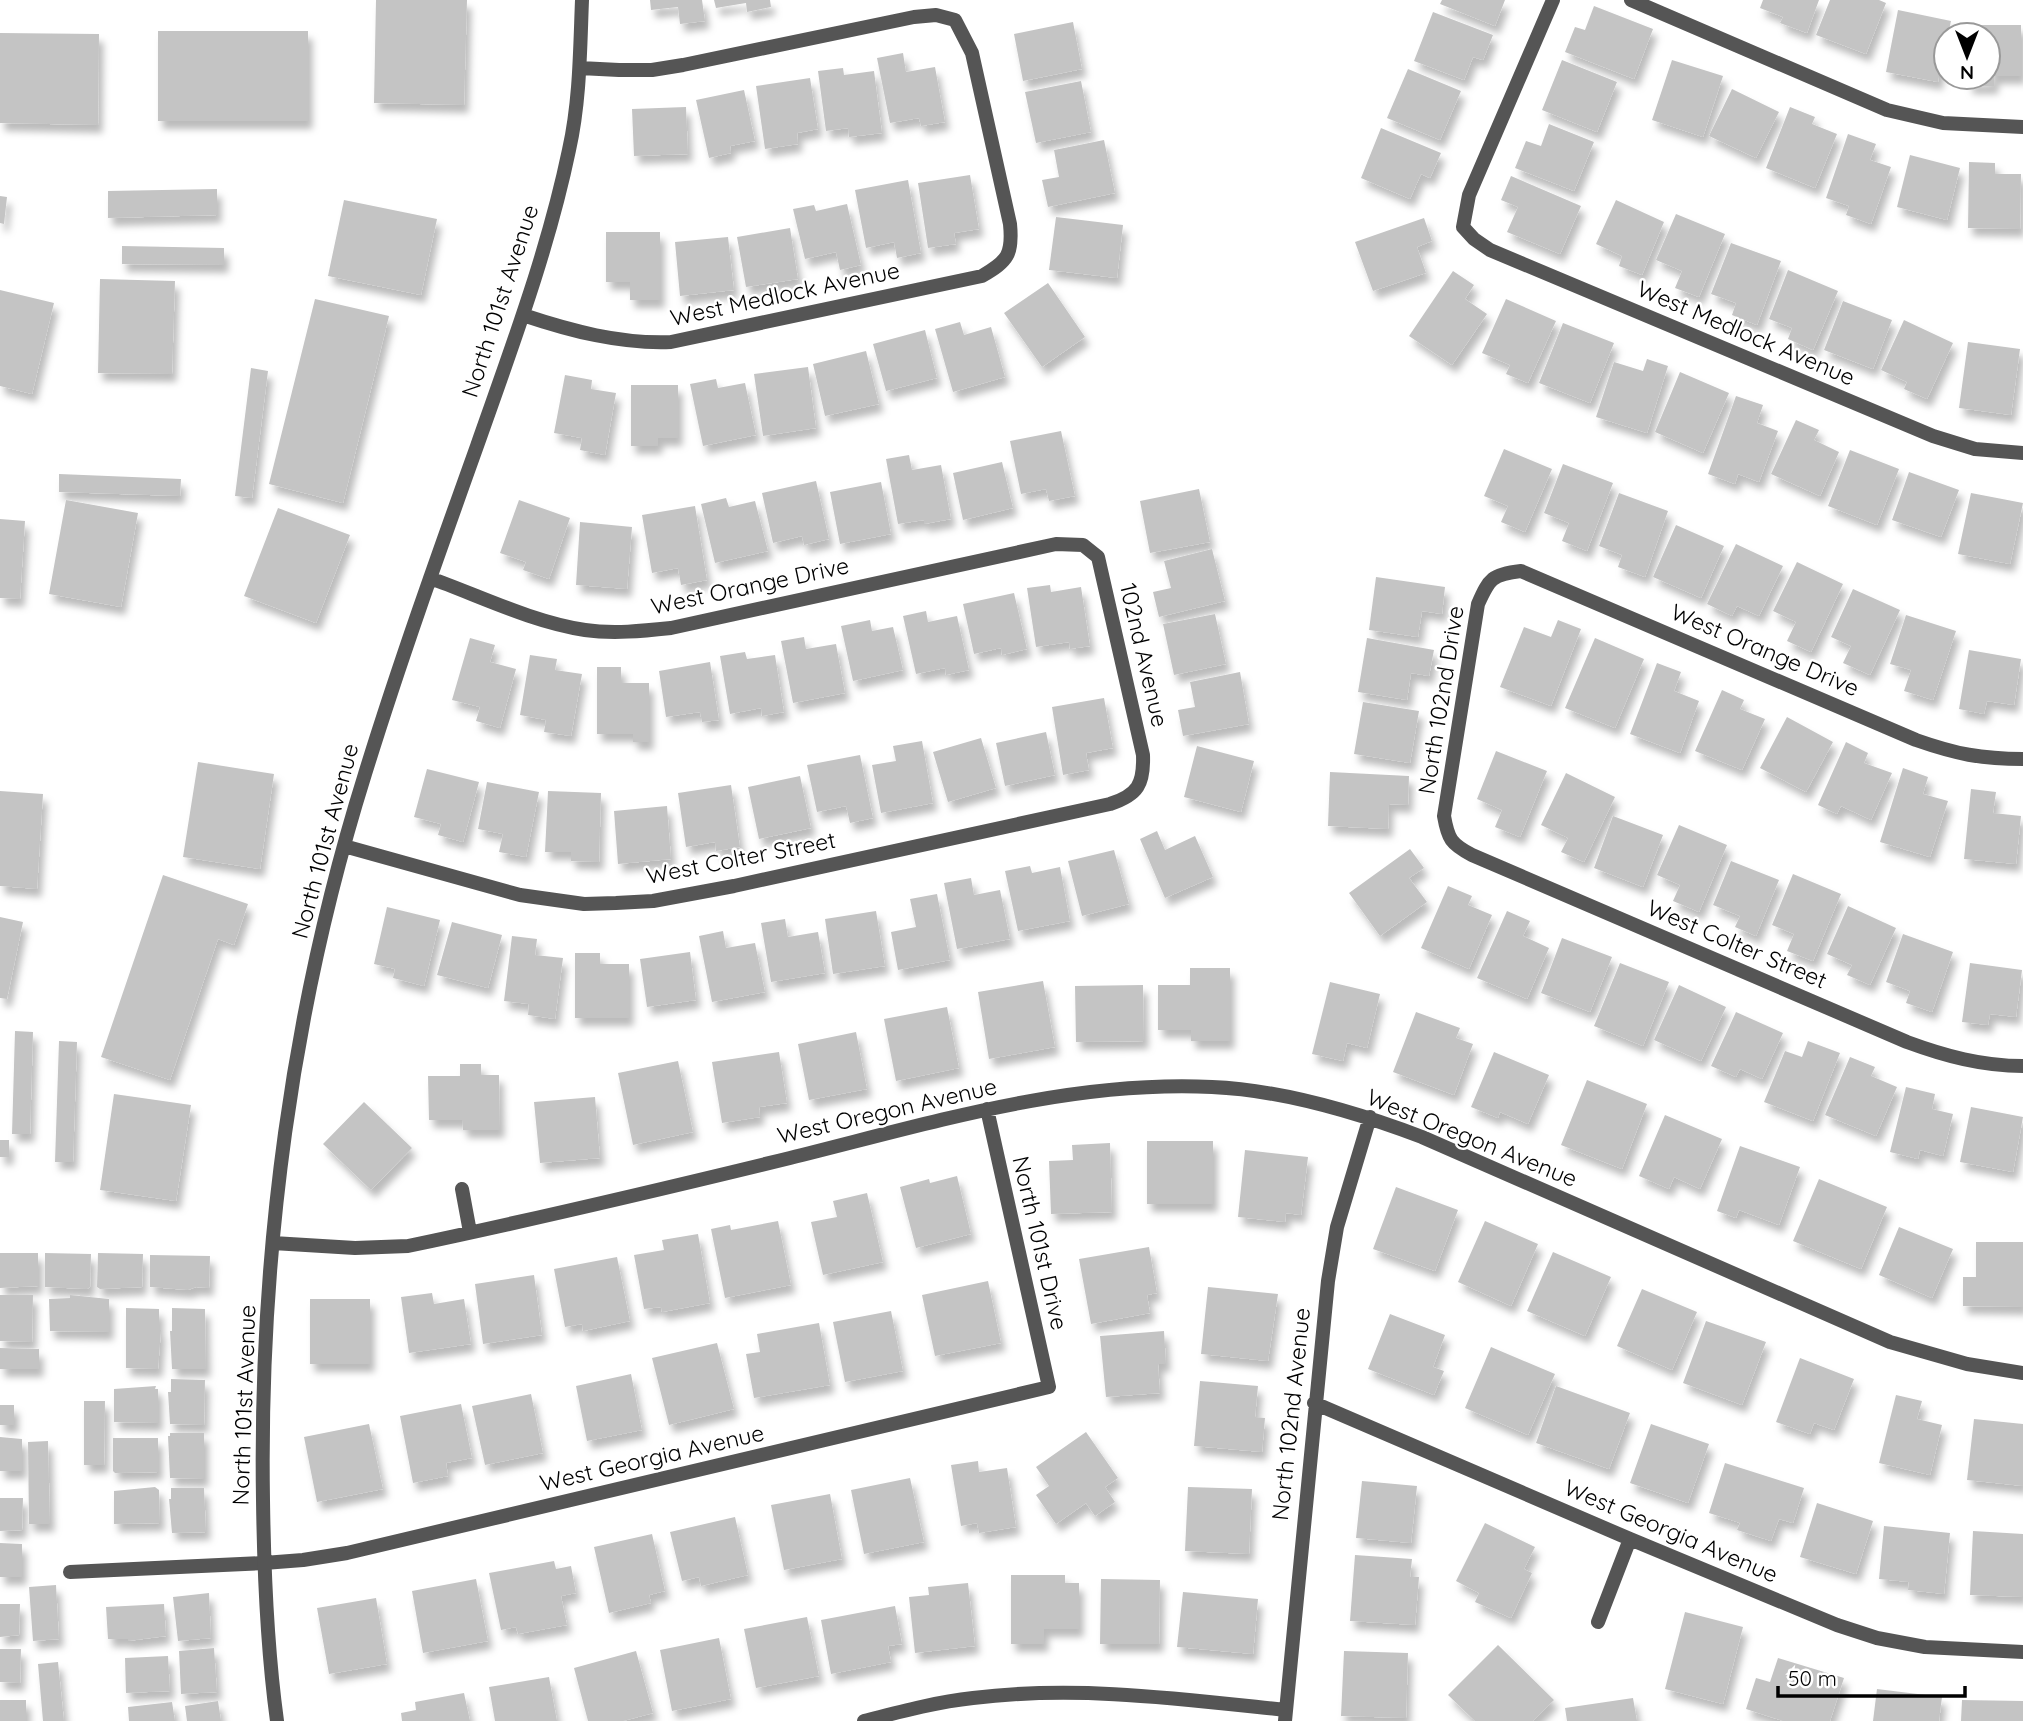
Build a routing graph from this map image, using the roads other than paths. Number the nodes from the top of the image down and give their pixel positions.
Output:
1 (582, 0) edge
2 (1553, 0) edge
3 (1631, 0) edge
4 (580, 68) junction
5 (2023, 127) edge
6 (523, 315) junction
7 (2023, 453) edge
8 (1083, 545) joint
9 (1493, 577) joint
10 (430, 578) junction
11 (2023, 760) edge
12 (1141, 783) joint
13 (1447, 833) joint
14 (344, 846) junction
15 (2023, 1066) edge
16 (987, 1110) junction
17 (1370, 1117) junction
18 (462, 1189) dead end
19 (470, 1232) junction
20 (273, 1243) junction
21 (2023, 1373) edge
22 (1049, 1387) joint
23 (1314, 1403) junction
24 (1630, 1539) junction
25 (264, 1563) junction
26 (70, 1572) dead end
27 (1598, 1622) dead end
28 (2023, 1652) edge
29 (903, 1716) edge
30 (1285, 1716) edge
31 (277, 1721) edge
32 (864, 1721) edge

1 - 4 street, North 101st Avenue
2 - 7 street, West Medlock Avenue
3 - 5 street
4 - 6 street, North 101st Avenue
4 - 6 street, West Medlock Avenue
6 - 10 street, North 101st Avenue
8 - 10 street, West Orange Drive
8 - 12 street, 102nd Avenue
9 - 11 street, West Orange Drive
9 - 13 street, North 102nd Drive
10 - 14 street, North 101st Avenue
12 - 14 street, West Colter Street
13 - 15 street, West Colter Street
14 - 20 street, North 101st Avenue
16 - 17 street, West Oregon Avenue
16 - 19 street, West Oregon Avenue
16 - 22 street, North 101st Drive
17 - 21 street, West Oregon Avenue
17 - 23 street, North 102nd Avenue
18 - 19 street
19 - 20 street, West Oregon Avenue
20 - 25 street, North 101st Avenue
22 - 25 street, West Georgia Avenue
23 - 24 street, West Georgia Avenue
23 - 30 street, North 102nd Avenue
24 - 27 street
24 - 28 street, West Georgia Avenue
25 - 26 street, West Georgia Avenue
25 - 31 street, North 101st Avenue
29 - 30 street
29 - 32 street

